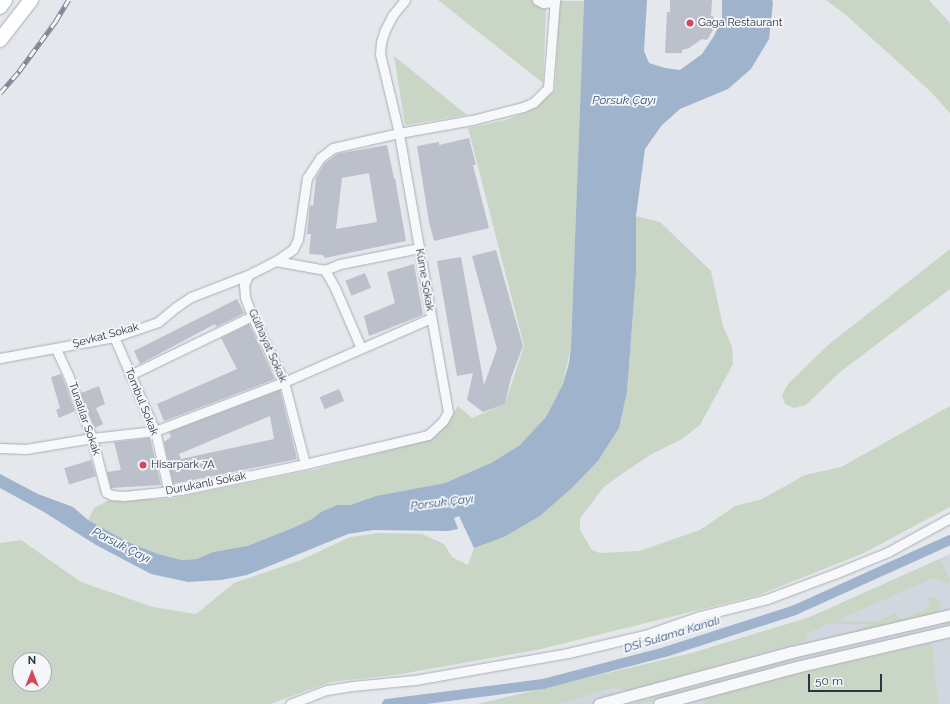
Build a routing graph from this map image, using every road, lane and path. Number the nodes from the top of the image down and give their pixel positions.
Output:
1 (5, 0) edge
2 (31, 0) edge
3 (405, 0) edge
4 (537, 0) edge
5 (555, 1) edge
6 (0, 7) edge
7 (0, 40) edge
8 (399, 133) junction
9 (418, 248) junction
10 (276, 261) junction
11 (325, 270) junction
12 (248, 275) junction
13 (252, 316) junction
14 (431, 318) junction
15 (114, 337) junction
16 (361, 348) junction
17 (56, 349) junction
18 (0, 358) edge
19 (130, 375) junction
20 (284, 382) junction
21 (155, 431) junction
22 (92, 438) junction
23 (0, 448) edge
24 (305, 464) junction
25 (106, 492) joint
26 (169, 492) junction
27 (950, 518) edge
28 (950, 615) edge
29 (950, 631) edge
30 (792, 652) junction
31 (796, 667) junction
32 (690, 700) edge
33 (290, 704) edge
34 (599, 704) edge
35 (659, 704) edge

1 - 6 highway
2 - 7 highway
3 - 8 street, Küme Sokak
4 - 5 street
5 - 8 street, Şevkat Sokak
8 - 9 street, Küme Sokak
8 - 10 street, Şevkat Sokak
9 - 11 street
9 - 14 street, Küme Sokak
10 - 11 street
10 - 12 street, Şevkat Sokak
11 - 16 street
12 - 13 street, Gülhayat Sokak
12 - 15 street, Şevkat Sokak
13 - 19 street
13 - 20 street, Gülhayat Sokak
14 - 16 street
14 - 24 street, Küme Sokak
15 - 17 street, Şevkat Sokak
15 - 19 street, Tombul Sokak
16 - 20 street
17 - 18 street, Şevkat Sokak
17 - 22 street, Tunalılar Sokak
19 - 21 street, Tombul Sokak
20 - 21 street
20 - 24 street, Gülhayat Sokak
21 - 22 street
21 - 26 street, Tombul Sokak
22 - 23 street
22 - 25 street, Tunalılar Sokak
24 - 26 street, Durukanlı Sokak
25 - 26 street, Durukanlı Sokak
27 - 33 street
28 - 30 street
29 - 31 street
30 - 31 street
30 - 34 street
31 - 32 street
32 - 35 street

